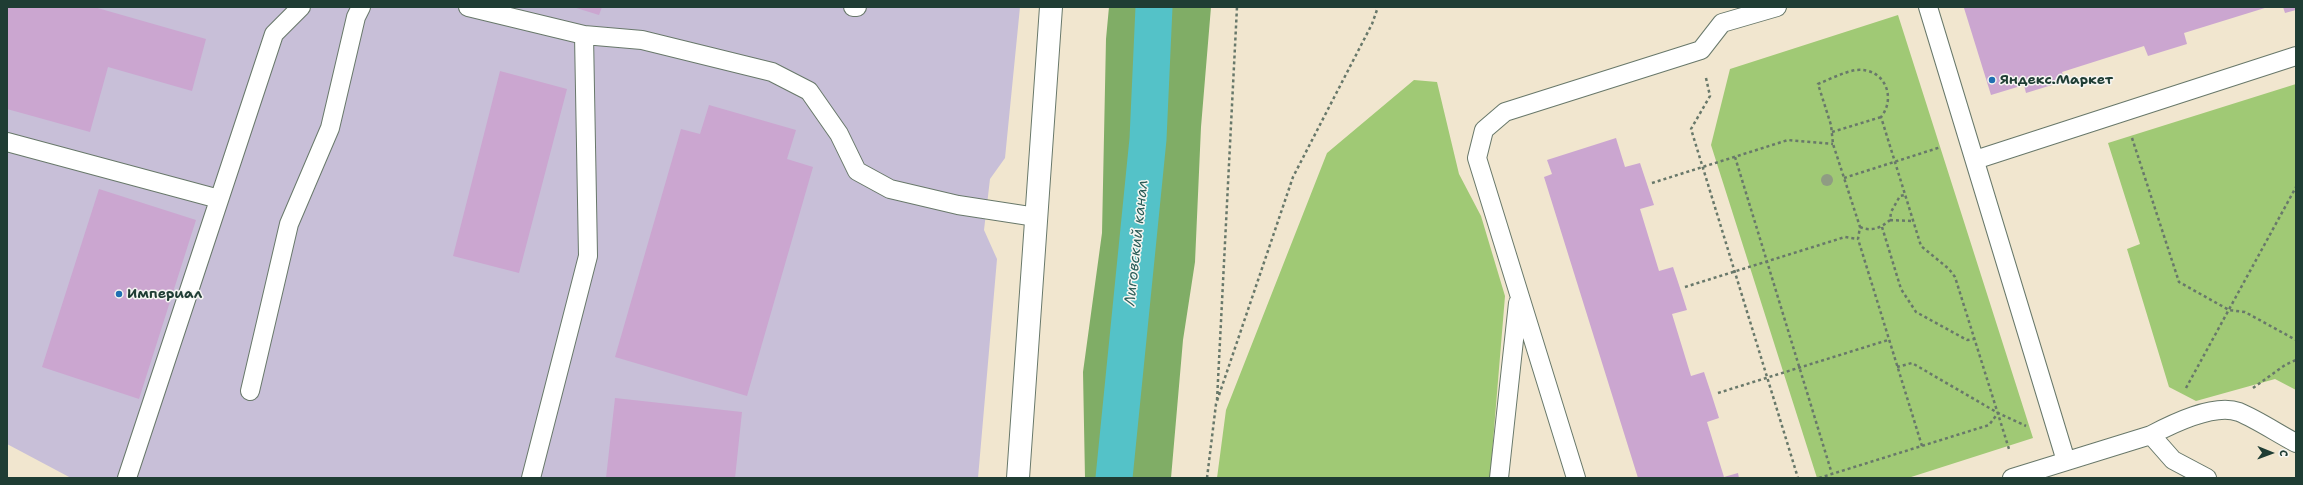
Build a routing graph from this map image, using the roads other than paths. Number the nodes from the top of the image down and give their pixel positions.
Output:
1 (301, 7) edge
2 (361, 7) edge
3 (468, 7) edge
4 (853, 7) edge
5 (858, 7) edge
6 (1051, 7) edge
7 (1777, 7) edge
8 (1928, 7) edge
9 (584, 35) junction
10 (2296, 56) edge
11 (7, 142) edge
12 (1975, 160) junction
13 (219, 199) junction
14 (1036, 217) junction
15 (1519, 296) junction
16 (250, 391) dead end
17 (2151, 435) junction
18 (2296, 443) edge
19 (2066, 461) junction
20 (127, 478) edge
21 (532, 478) edge
22 (1018, 478) edge
23 (1499, 478) edge
24 (1576, 478) edge
25 (2012, 478) edge
26 (2206, 478) edge

1 - 13 lane
2 - 16 lane
3 - 9 lane
4 - 5 lane
6 - 14 street
7 - 15 lane
8 - 12 lane
9 - 14 lane
9 - 21 lane
10 - 12 lane
11 - 13 lane
12 - 19 lane
13 - 20 lane
14 - 22 street
15 - 23 lane
15 - 24 lane
17 - 18 lane
17 - 19 lane
17 - 26 lane
19 - 25 lane

